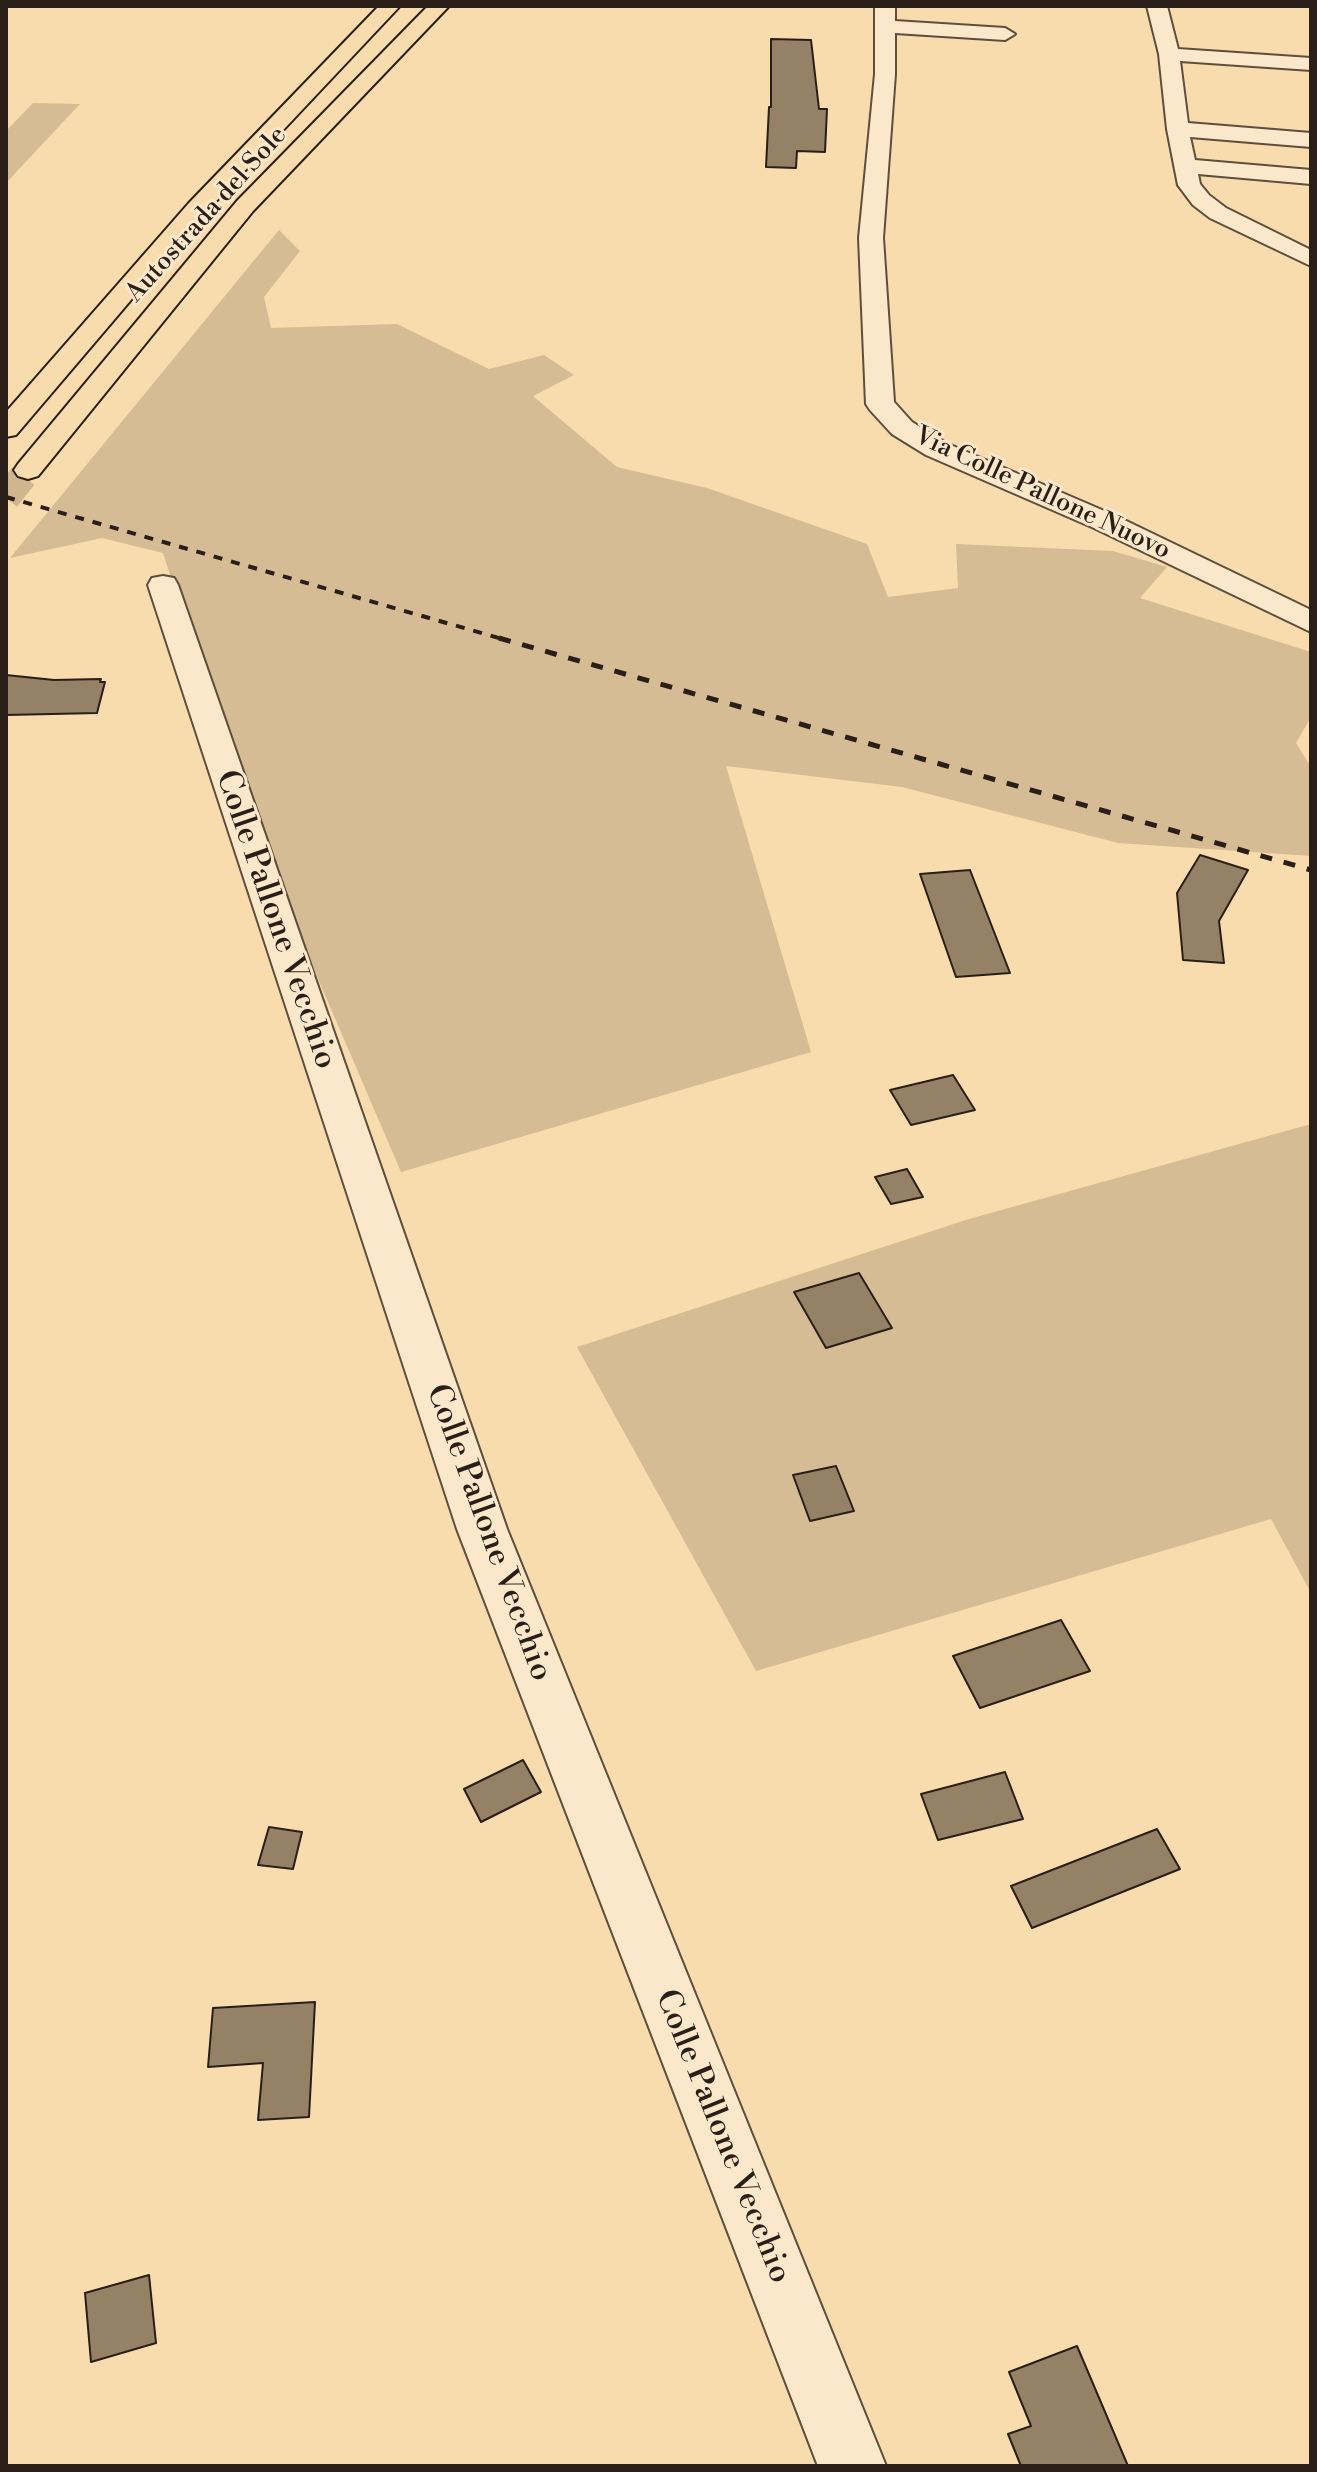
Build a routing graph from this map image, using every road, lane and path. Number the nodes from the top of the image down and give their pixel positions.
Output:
1 (390, 6) edge
2 (439, 6) edge
3 (1157, 6) edge
4 (885, 16) edge
5 (1005, 34) dead end
6 (1169, 54) junction
7 (1311, 64) edge
8 (1311, 140) edge
9 (1181, 147) junction
10 (1311, 156) edge
11 (1311, 177) edge
12 (1311, 259) edge
13 (6, 429) tunnel mouth
14 (28, 470) tunnel mouth
15 (163, 585) dead end
16 (1311, 622) edge
17 (852, 2466) edge

1 - 13 highway, Autostrada del Sole
2 - 14 highway, Autostrada del Sole
3 - 6 street
4 - 5 street
4 - 16 street, Via Colle Pallone Nuovo
6 - 7 street
6 - 9 street
8 - 9 street
9 - 10 street
9 - 11 street
9 - 12 street
15 - 17 street, Colle Pallone Vecchio

